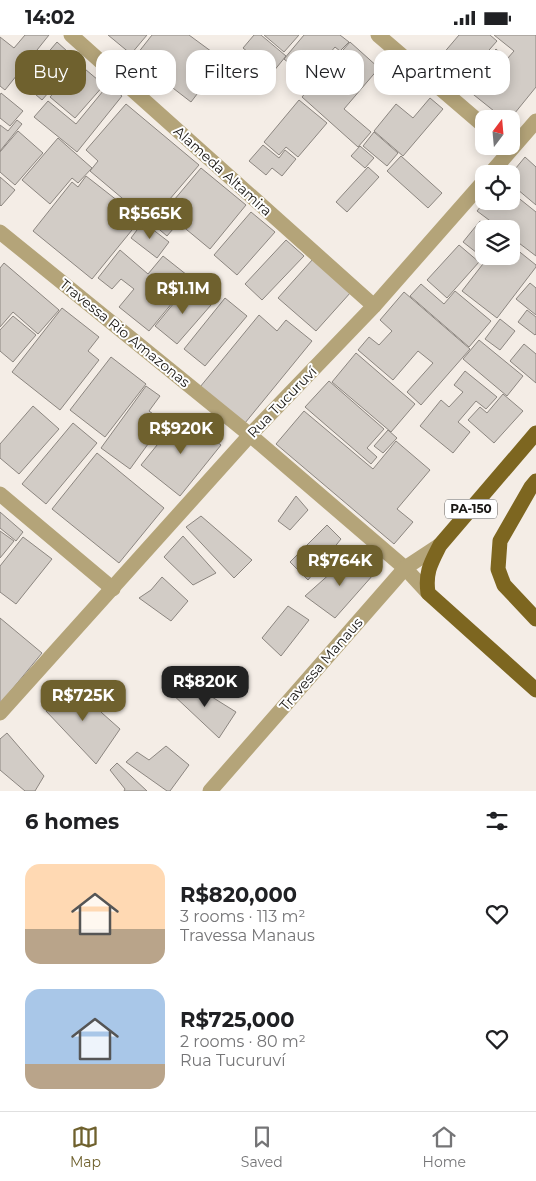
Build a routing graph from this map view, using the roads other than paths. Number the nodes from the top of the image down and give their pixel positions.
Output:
1 (71, 35) edge
2 (378, 35) edge
3 (475, 118) edge
4 (536, 121) edge
5 (520, 137) edge
6 (475, 191) edge
7 (0, 232) edge
8 (374, 306) junction
9 (536, 433) edge
10 (250, 435) junction
11 (536, 481) edge
12 (0, 494) edge
13 (440, 545) junction
14 (405, 568) junction
15 (113, 589) junction
16 (428, 593) junction
17 (536, 619) edge
18 (536, 690) edge
19 (0, 713) edge
20 (210, 791) edge

1 - 8 street, Alameda Altamira
2 - 3 street
4 - 5 street
6 - 8 street, Rua Tucuruví
7 - 10 street, Travessa Rio Amazonas
8 - 10 street, Rua Tucuruví
9 - 13 main road, PA-150
10 - 14 street, Travessa Rio Amazonas
10 - 15 street, Rua Tucuruví
11 - 17 main road, PA-150
12 - 15 street
13 - 14 street, Travessa Manaus
13 - 16 main road, PA-150
14 - 16 street, Travessa Rio Amazonas
14 - 20 street, Travessa Manaus
15 - 19 street, Rua Tucuruví
16 - 18 main road

